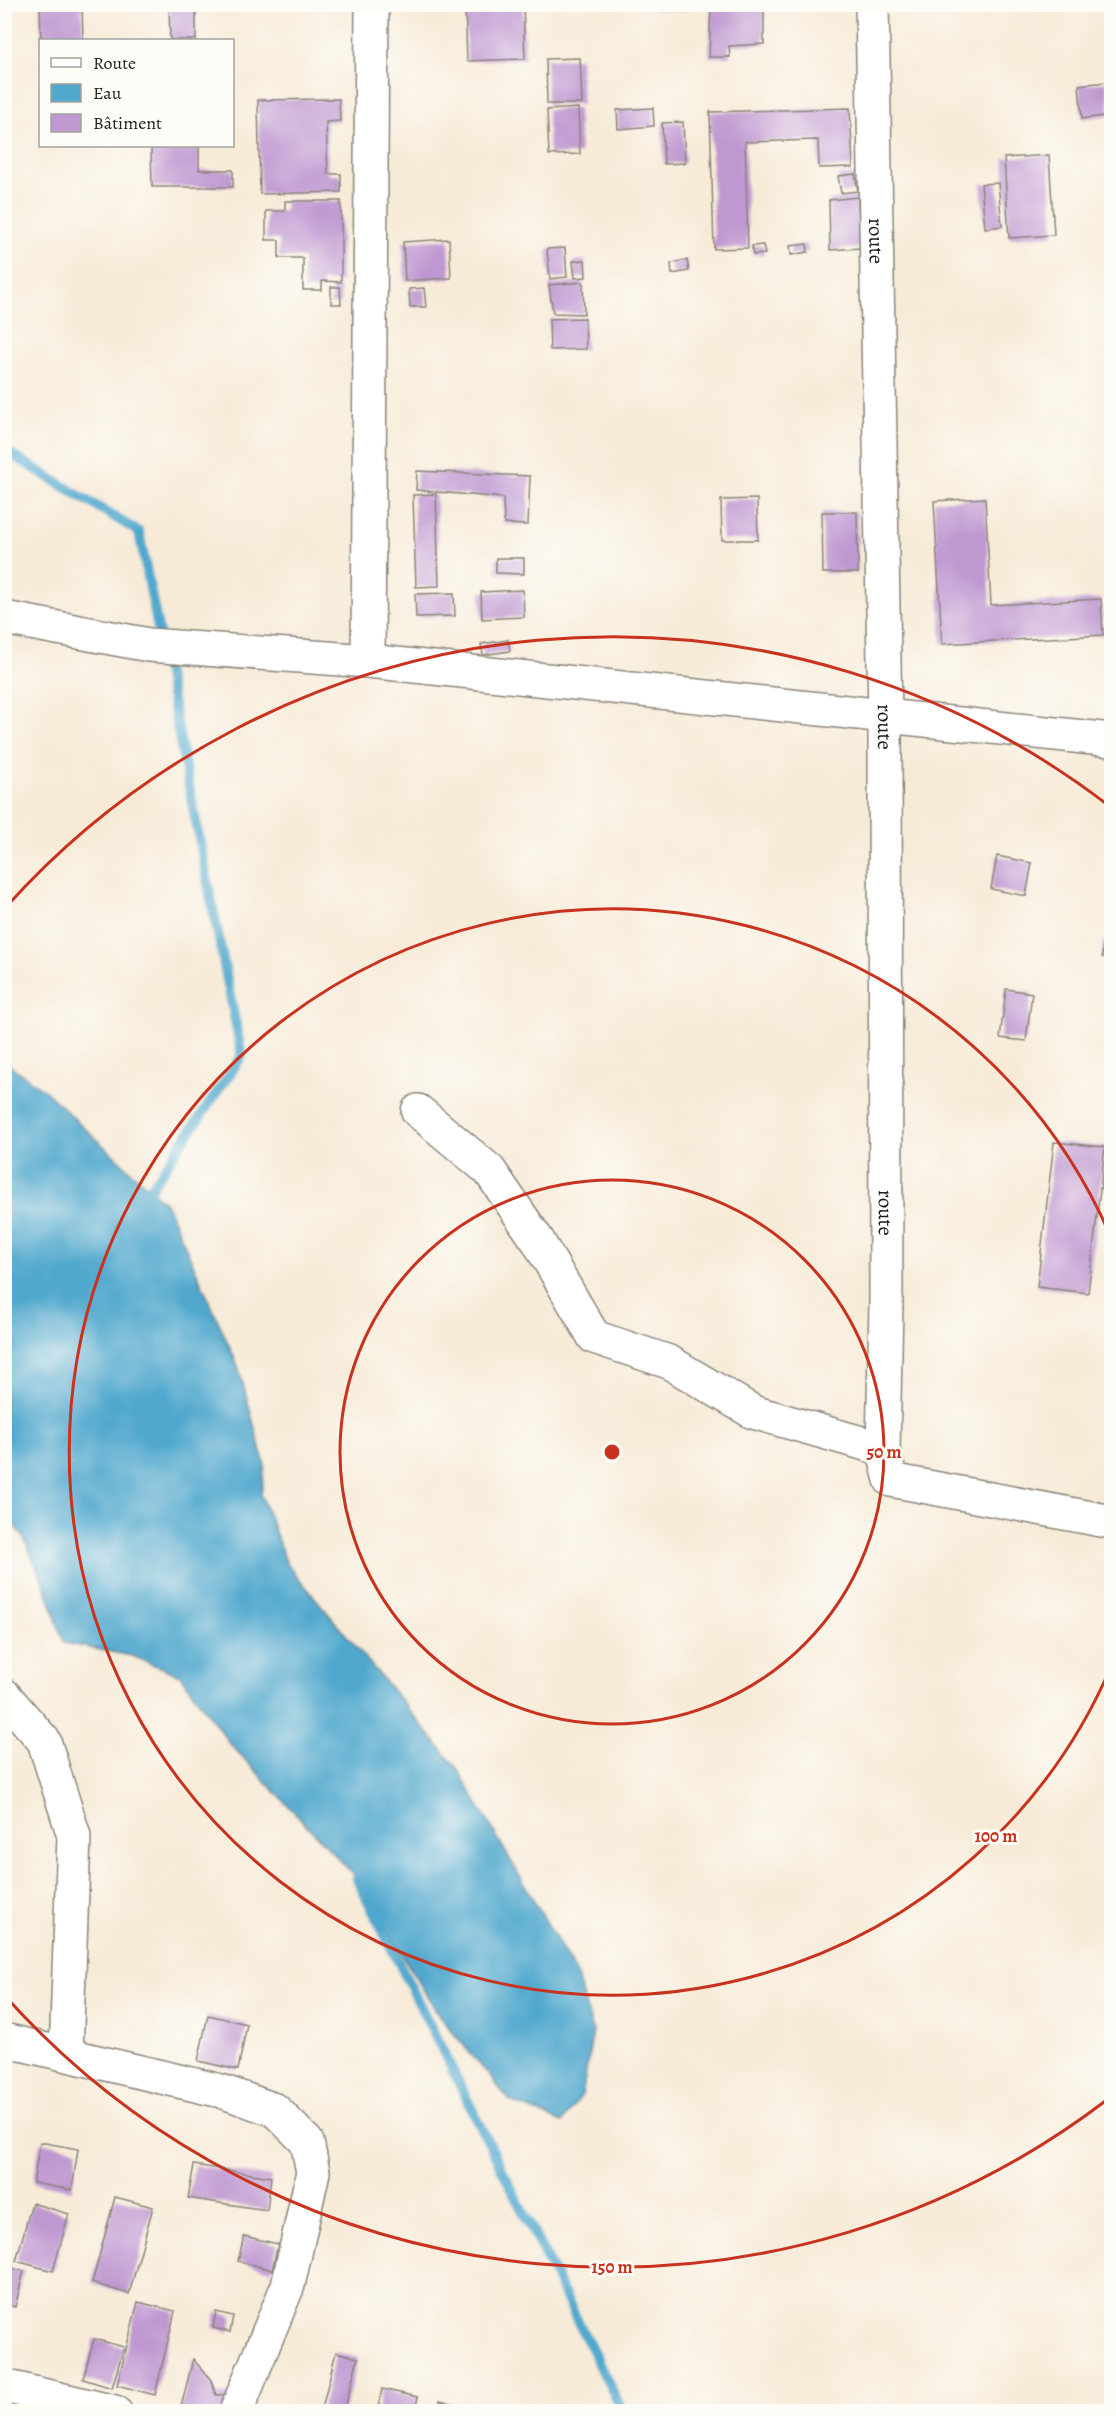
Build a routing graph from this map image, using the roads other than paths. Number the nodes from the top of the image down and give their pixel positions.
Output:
1 (372, 4) edge
2 (873, 4) edge
3 (4, 618) edge
4 (368, 661) junction
5 (885, 716) junction
6 (1112, 740) edge
7 (418, 1111) dead end
8 (883, 1449) junction
9 (1112, 1522) edge
10 (4, 1695) edge
11 (4, 2040) edge
12 (66, 2053) junction
13 (4, 2386) edge
14 (114, 2412) edge
15 (236, 2412) edge

1 - 4 street
2 - 5 street, route
3 - 4 street
4 - 5 street
5 - 6 street
5 - 8 street, route
7 - 8 street
8 - 9 street, route
10 - 12 street
11 - 12 street
12 - 15 street
13 - 14 street

